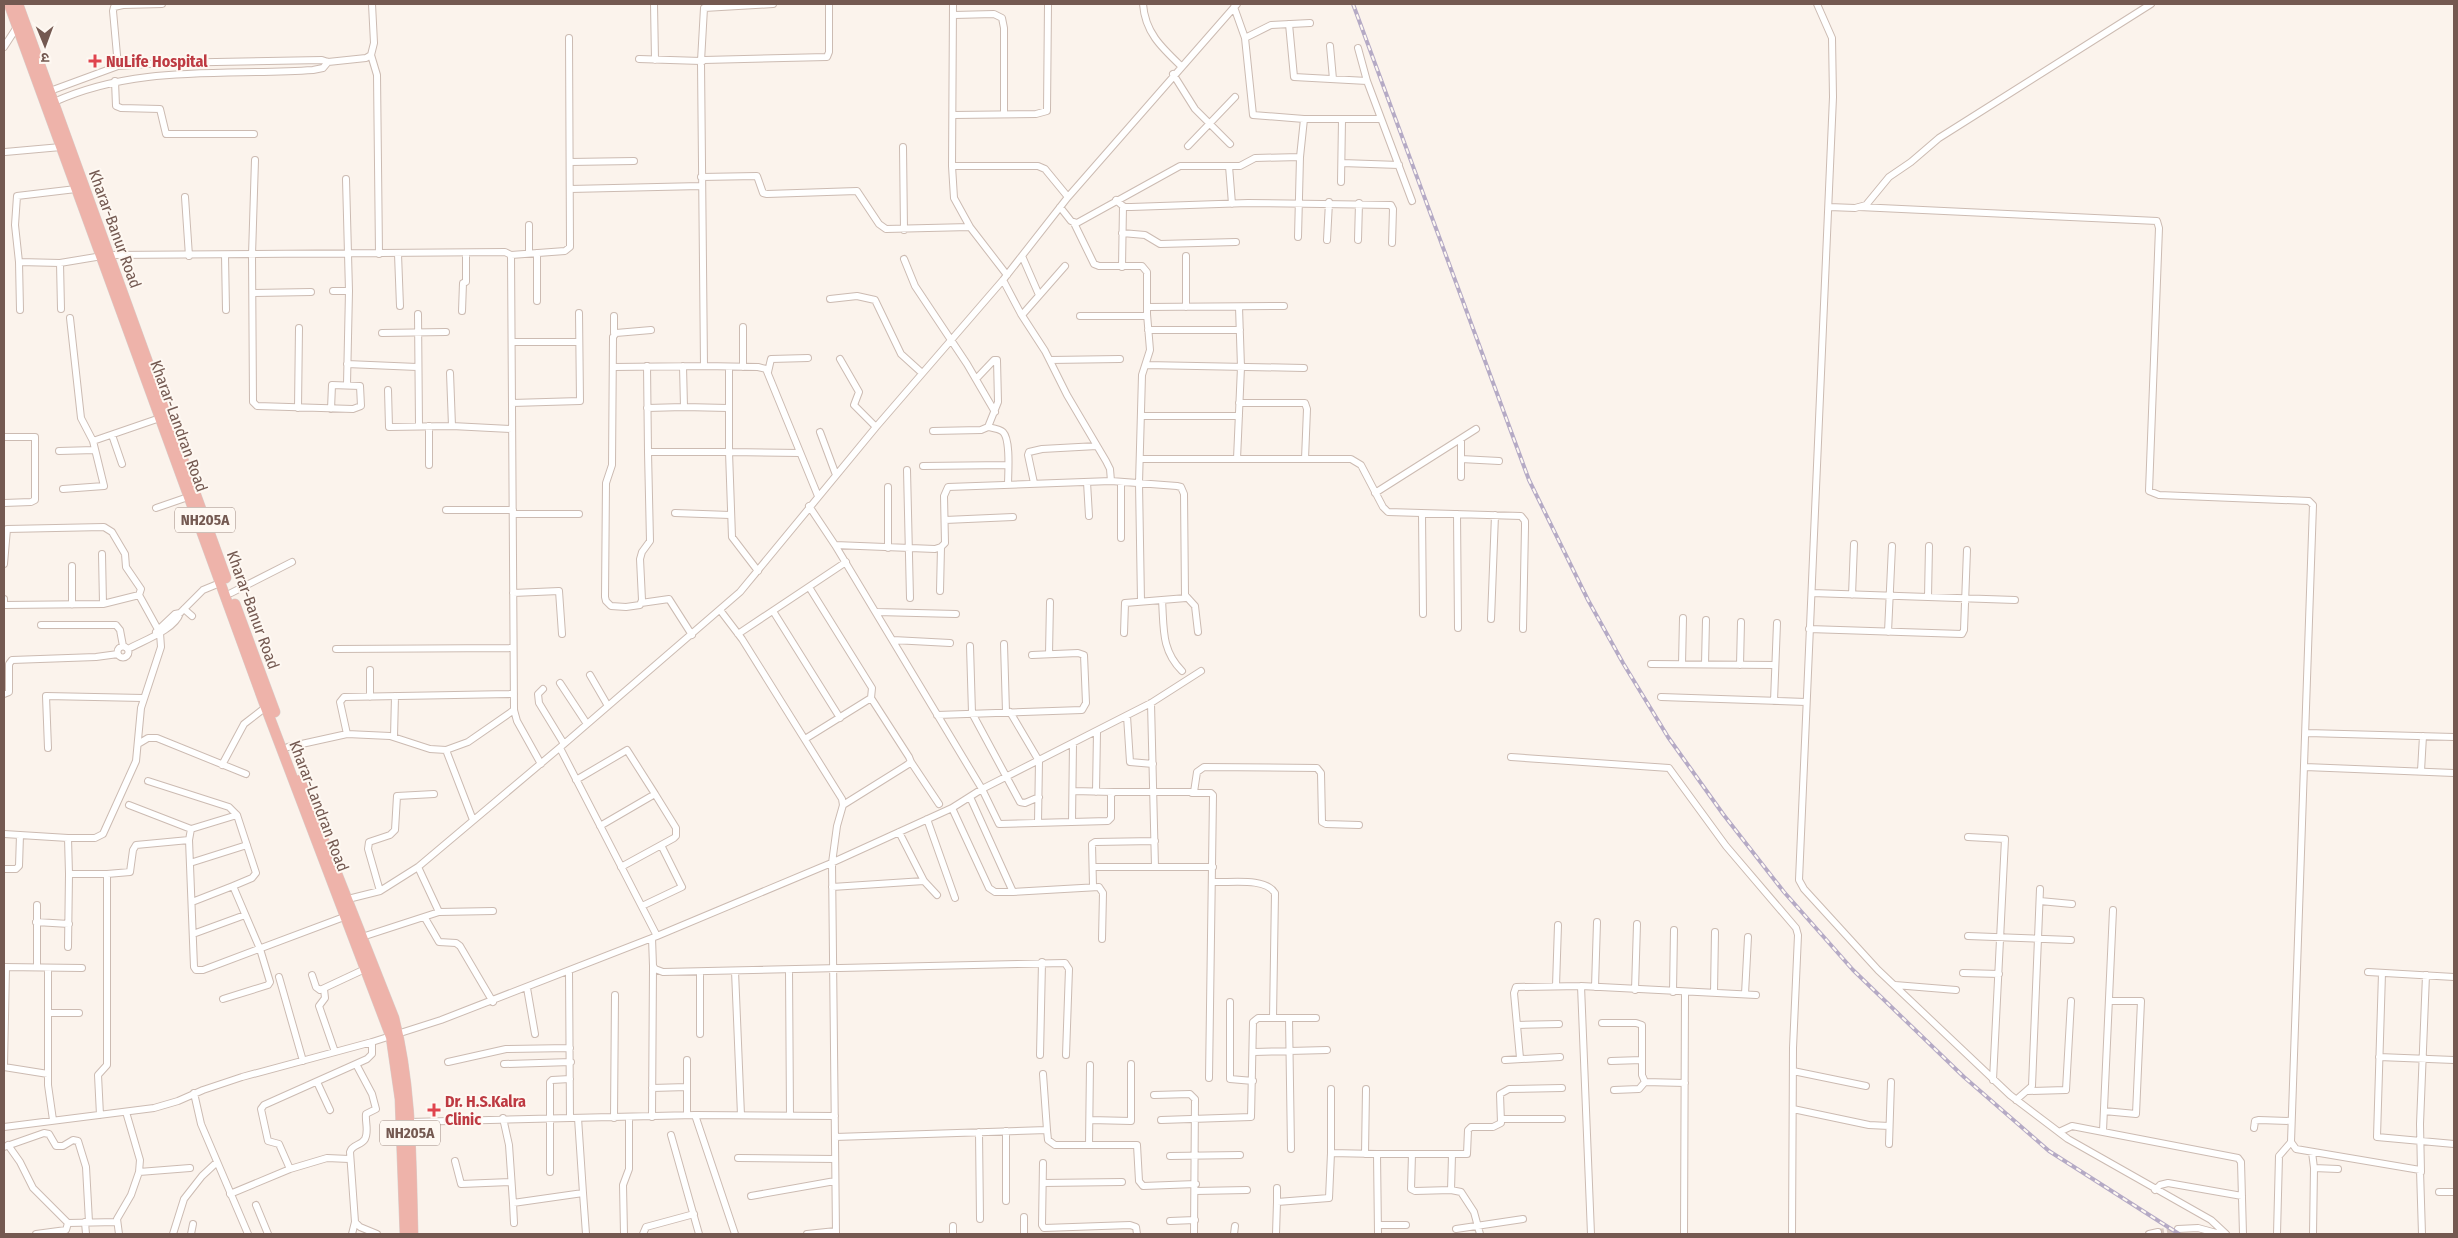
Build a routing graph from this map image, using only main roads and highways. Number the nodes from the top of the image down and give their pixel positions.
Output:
1 (9, 4) edge
2 (18, 4) edge
3 (42, 82) junction
4 (105, 256) junction
5 (343, 900) junction
6 (395, 1035) junction
7 (405, 1234) edge
8 (413, 1234) edge

1 - 3 highway, Kharar-Landran Road / NH205A
2 - 3 highway, Kharar-Banur Road / NH205A
3 - 4 highway, Kharar-Landran Road / NH205A
3 - 4 highway, Kharar-Banur Road / NH205A
4 - 5 highway, Kharar-Banur Road / NH205A
4 - 5 highway, Kharar-Landran Road / NH205A
5 - 6 highway, Kharar-Landran Road / NH205A
5 - 6 highway, Kharar-Banur Road / NH205A
6 - 7 highway, NH205A
6 - 8 highway, Kharar-Banur Road / NH205A

